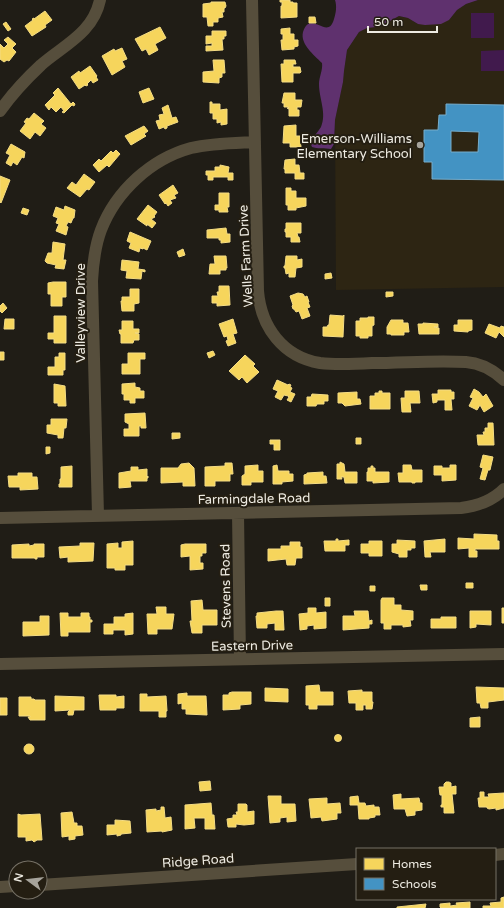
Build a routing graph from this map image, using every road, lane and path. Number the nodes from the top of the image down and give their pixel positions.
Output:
1 (100, 0) edge
2 (252, 0) edge
3 (0, 111) edge
4 (255, 142) junction
5 (504, 380) edge
6 (504, 489) edge
7 (238, 513) junction
8 (98, 516) junction
9 (0, 518) edge
10 (504, 654) edge
11 (240, 659) junction
12 (0, 664) edge
13 (356, 864) edge
14 (48, 884) edge

1 - 3 street
2 - 4 street, Wells Farm Drive
4 - 5 street, Wells Farm Drive
4 - 8 street, Valleyview Drive
6 - 7 street, Farmingdale Road
7 - 8 street, Farmingdale Road
7 - 11 street, Stevens Road
8 - 9 street, Farmingdale Road
10 - 11 street, Eastern Drive
11 - 12 street, Eastern Drive
13 - 14 street, Ridge Road

